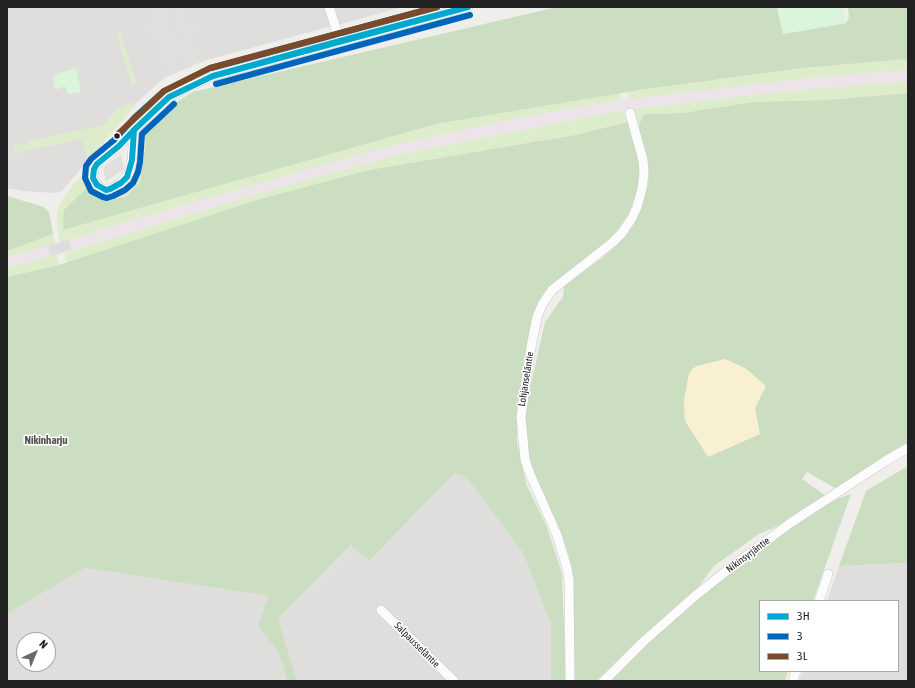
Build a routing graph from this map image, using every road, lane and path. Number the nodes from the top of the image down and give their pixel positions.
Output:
1 (329, 7) edge
2 (468, 7) edge
3 (340, 41) junction
4 (630, 113) dead end
5 (134, 130) junction
6 (908, 448) edge
7 (828, 574) dead end
8 (819, 600) edge
9 (381, 610) dead end
10 (454, 681) edge
11 (570, 681) edge
12 (604, 681) edge

1 - 3 street
2 - 3 street
3 - 5 street
4 - 11 street, Lohjanseläntie
5 - 5 street
6 - 12 street, Nikinsyrjäntie
7 - 8 street
9 - 10 street, Salpausseläntie

